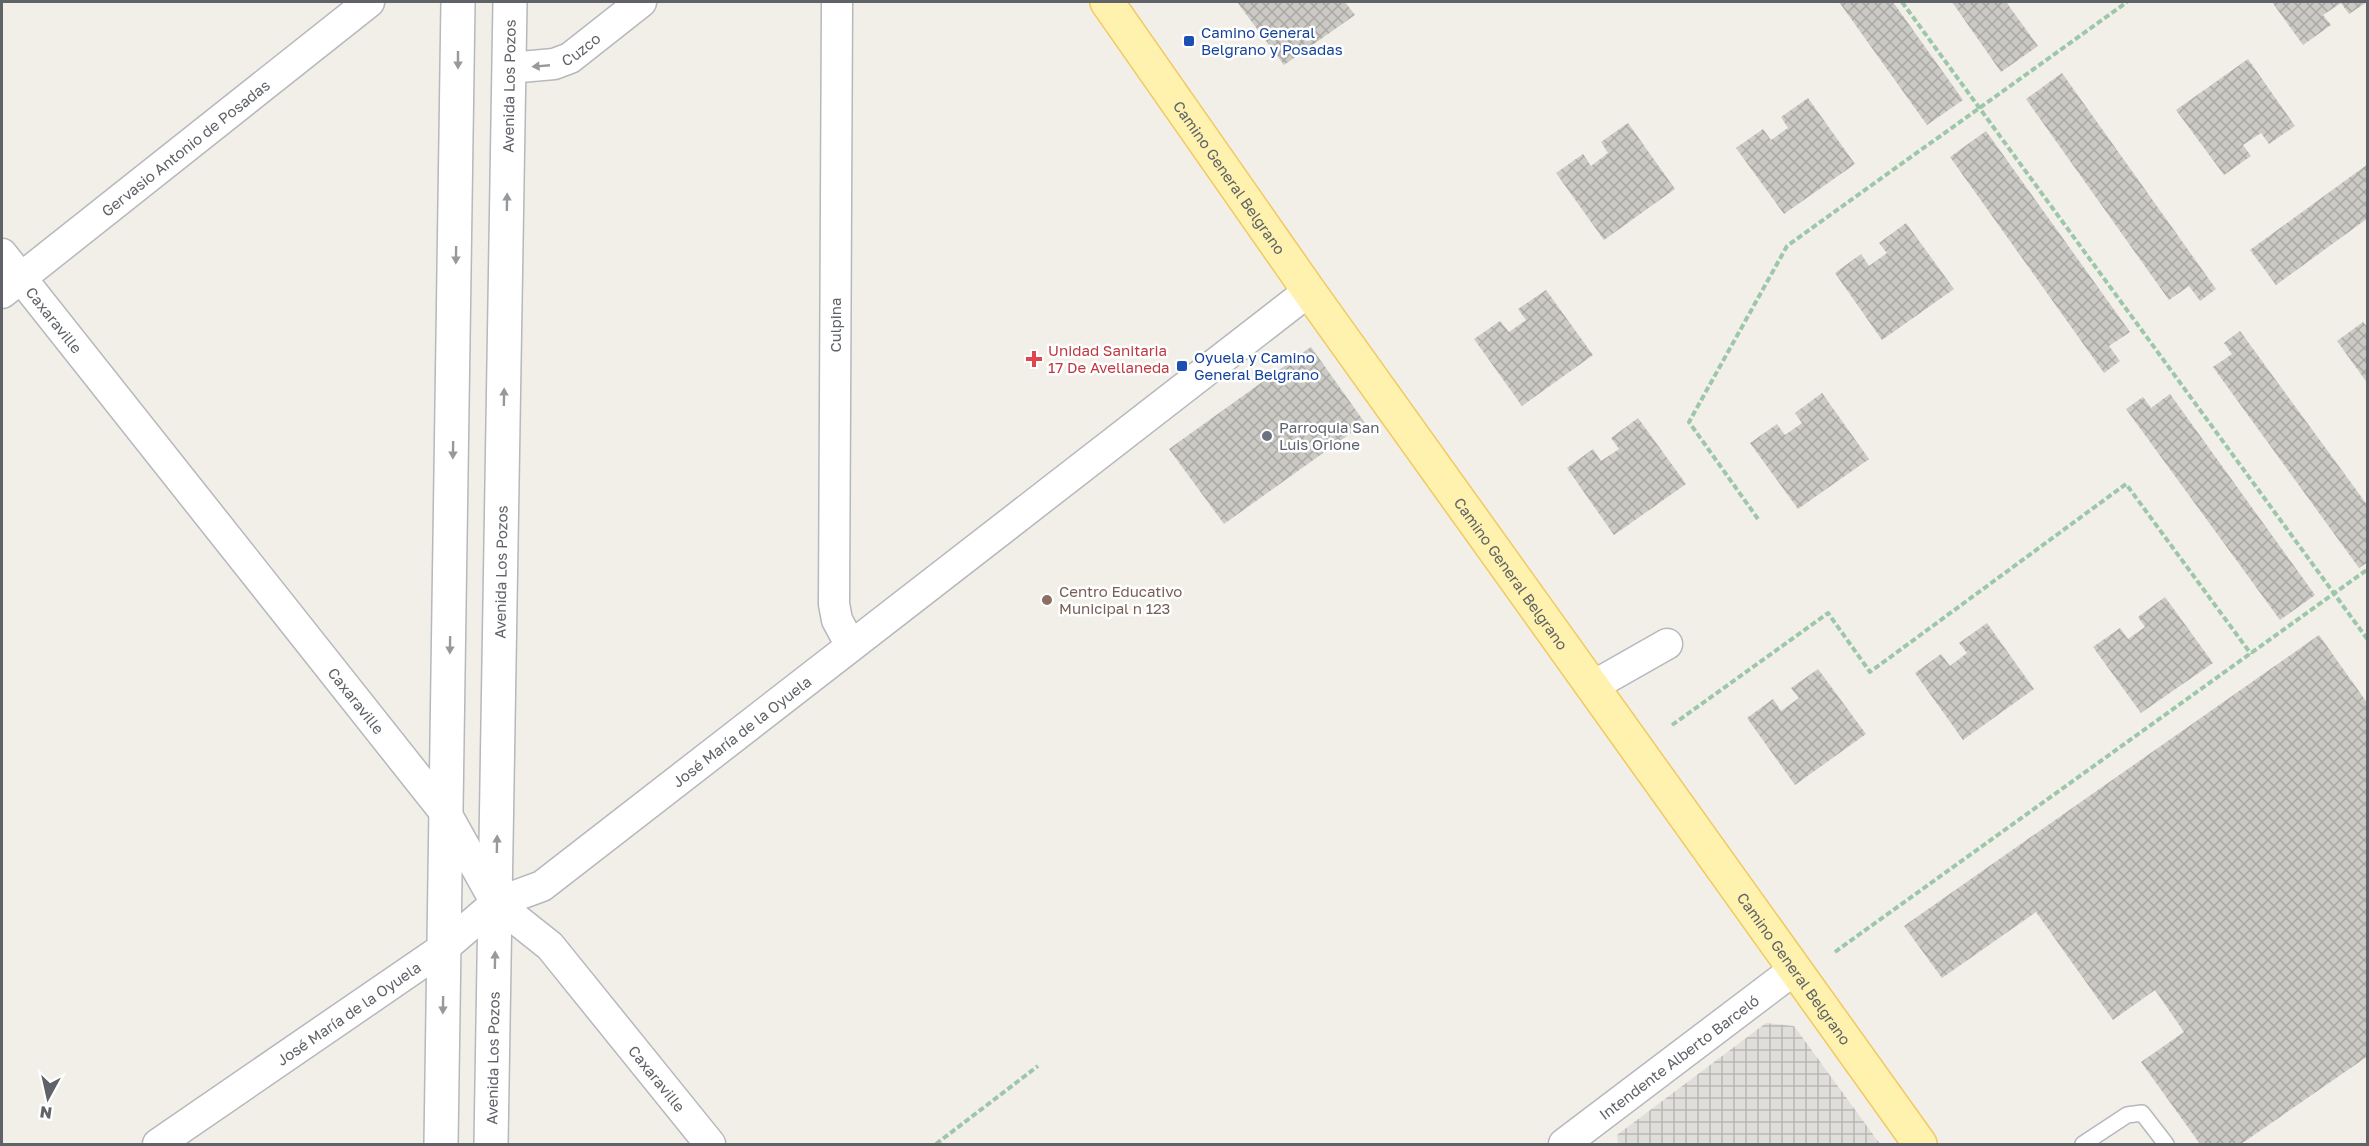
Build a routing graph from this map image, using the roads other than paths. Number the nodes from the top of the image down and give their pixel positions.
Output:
1 (369, 2) edge
2 (458, 2) edge
3 (510, 2) edge
4 (641, 2) edge
5 (837, 2) edge
6 (1107, 2) edge
7 (509, 68) junction
8 (2, 254) edge
9 (11, 285) edge
10 (1309, 291) junction
11 (1667, 644) dead end
12 (850, 646) junction
13 (1593, 686) junction
14 (447, 815) junction
15 (496, 903) junction
16 (445, 947) junction
17 (1795, 969) junction
18 (158, 1144) edge
19 (441, 1144) edge
20 (491, 1144) edge
21 (710, 1144) edge
22 (1564, 1144) edge
23 (1920, 1144) edge
24 (2083, 1144) edge
25 (2166, 1144) edge

1 - 9 street, Gervasio Antonio de Posadas
2 -> 14 street
3 - 7 street, Avenida Los Pozos
4 -> 7 street, Cuzco
5 - 12 street, Culpina
6 - 10 main road, Camino General Belgrano
15 -> 7 street, Avenida Los Pozos
8 - 9 street, Caxaraville
9 - 14 street, Caxaraville
10 - 12 street, José María de la Oyuela
10 - 13 main road, Camino General Belgrano
11 - 13 street
12 - 15 street, José María de la Oyuela
13 - 17 main road, Camino General Belgrano
14 - 15 street, Caxaraville
14 - 16 street
15 - 16 street, José María de la Oyuela
20 -> 15 street, Avenida Los Pozos
15 - 21 street, Caxaraville
16 - 18 street, José María de la Oyuela
16 -> 19 street
17 - 22 street, Intendente Alberto Barceló
17 - 23 main road, Camino General Belgrano
24 - 25 lane

